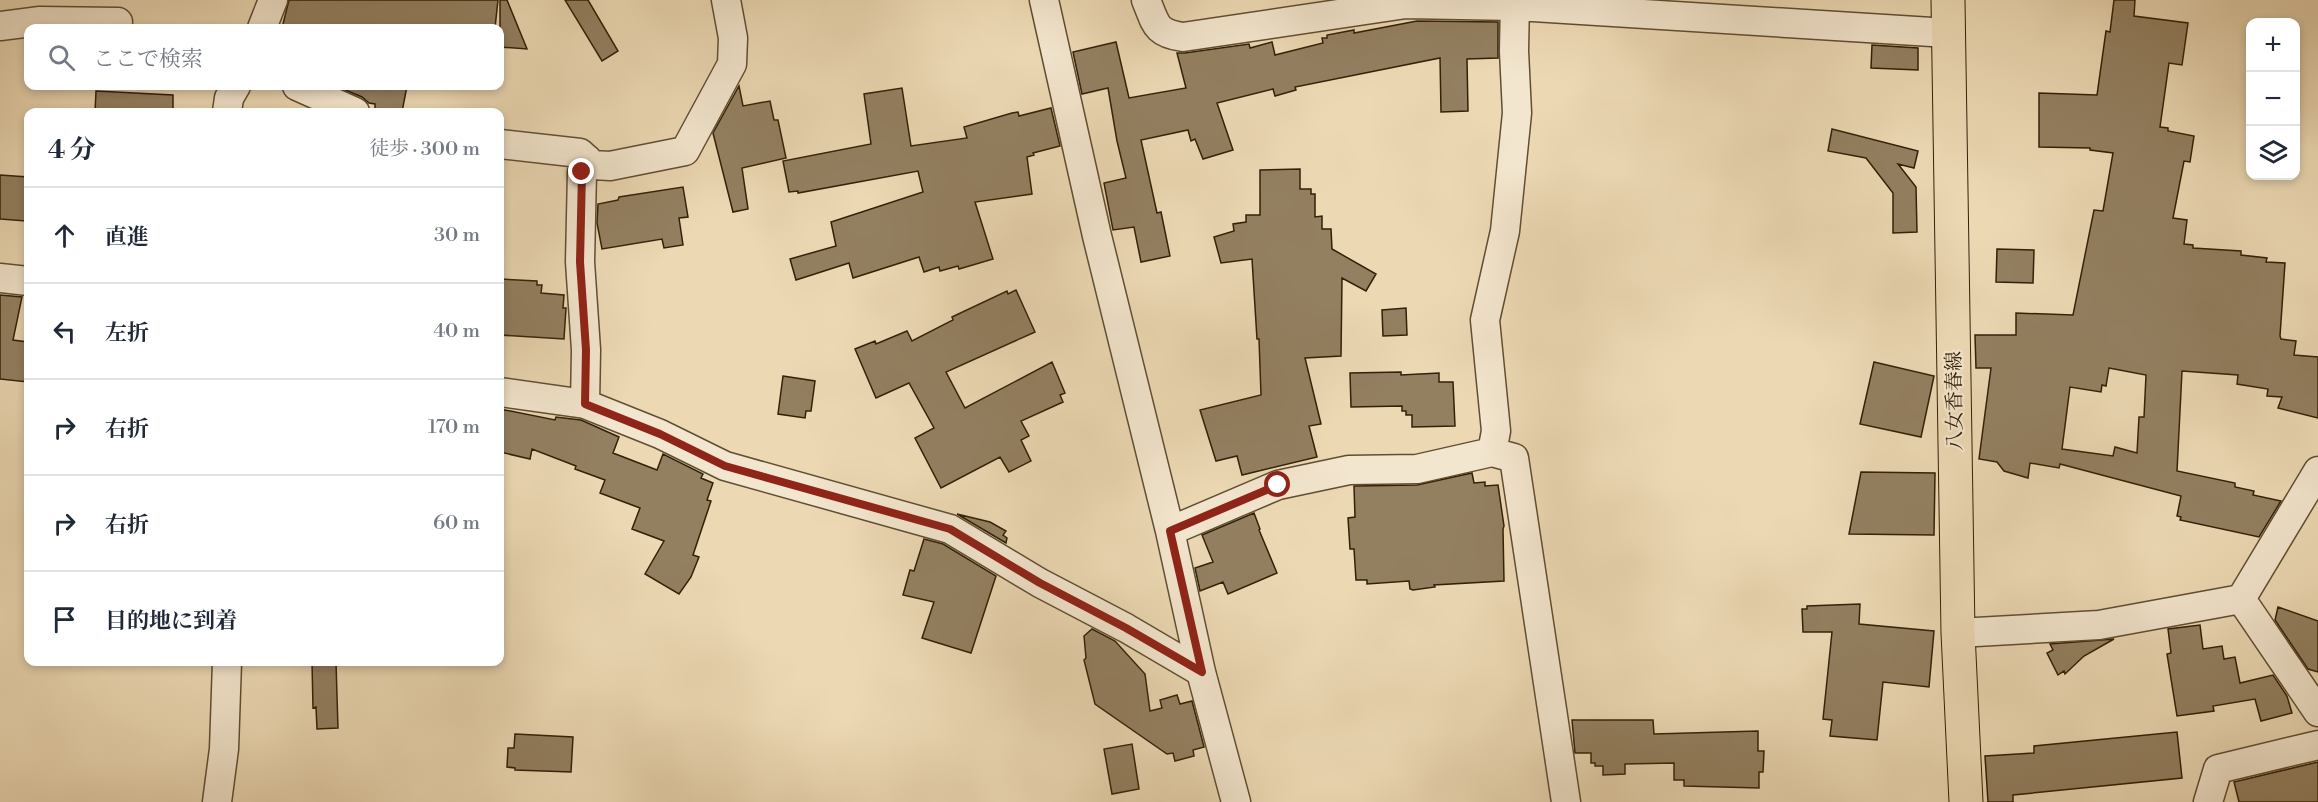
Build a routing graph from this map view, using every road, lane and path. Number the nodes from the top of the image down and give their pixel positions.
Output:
1 (273, 0) edge
2 (726, 0) edge
3 (1044, 0) edge
4 (1146, 0) edge
5 (1948, 0) edge
6 (1515, 3) edge
7 (117, 17) edge
8 (264, 24) edge
9 (0, 26) edge
10 (1948, 33) junction
11 (306, 90) edge
12 (346, 108) edge
13 (504, 144) edge
14 (587, 159) junction
15 (0, 278) edge
16 (24, 281) edge
17 (504, 393) edge
18 (585, 404) junction
19 (1492, 452) junction
20 (2318, 471) edge
21 (1170, 531) junction
22 (2241, 599) junction
23 (1958, 633) junction
24 (227, 666) edge
25 (1202, 672) junction
26 (2318, 712) edge
27 (2318, 745) edge
28 (217, 802) edge
29 (1236, 802) edge
30 (1566, 802) edge
31 (1966, 802) edge
32 (2208, 802) edge

1 - 8 street
2 - 14 street
3 - 21 street
4 - 6 street
5 - 10 main road, 八女香春線
6 - 10 street
6 - 19 street
7 - 9 street
10 - 23 main road, 八女香春線
11 - 12 street
13 - 14 street
14 - 18 street
15 - 16 street
17 - 18 street
18 - 25 street
19 - 21 street
19 - 30 street
20 - 22 street
21 - 25 street
22 - 23 street
22 - 26 street
23 - 31 main road, 八女香春線
24 - 28 street
25 - 29 street
27 - 32 street

